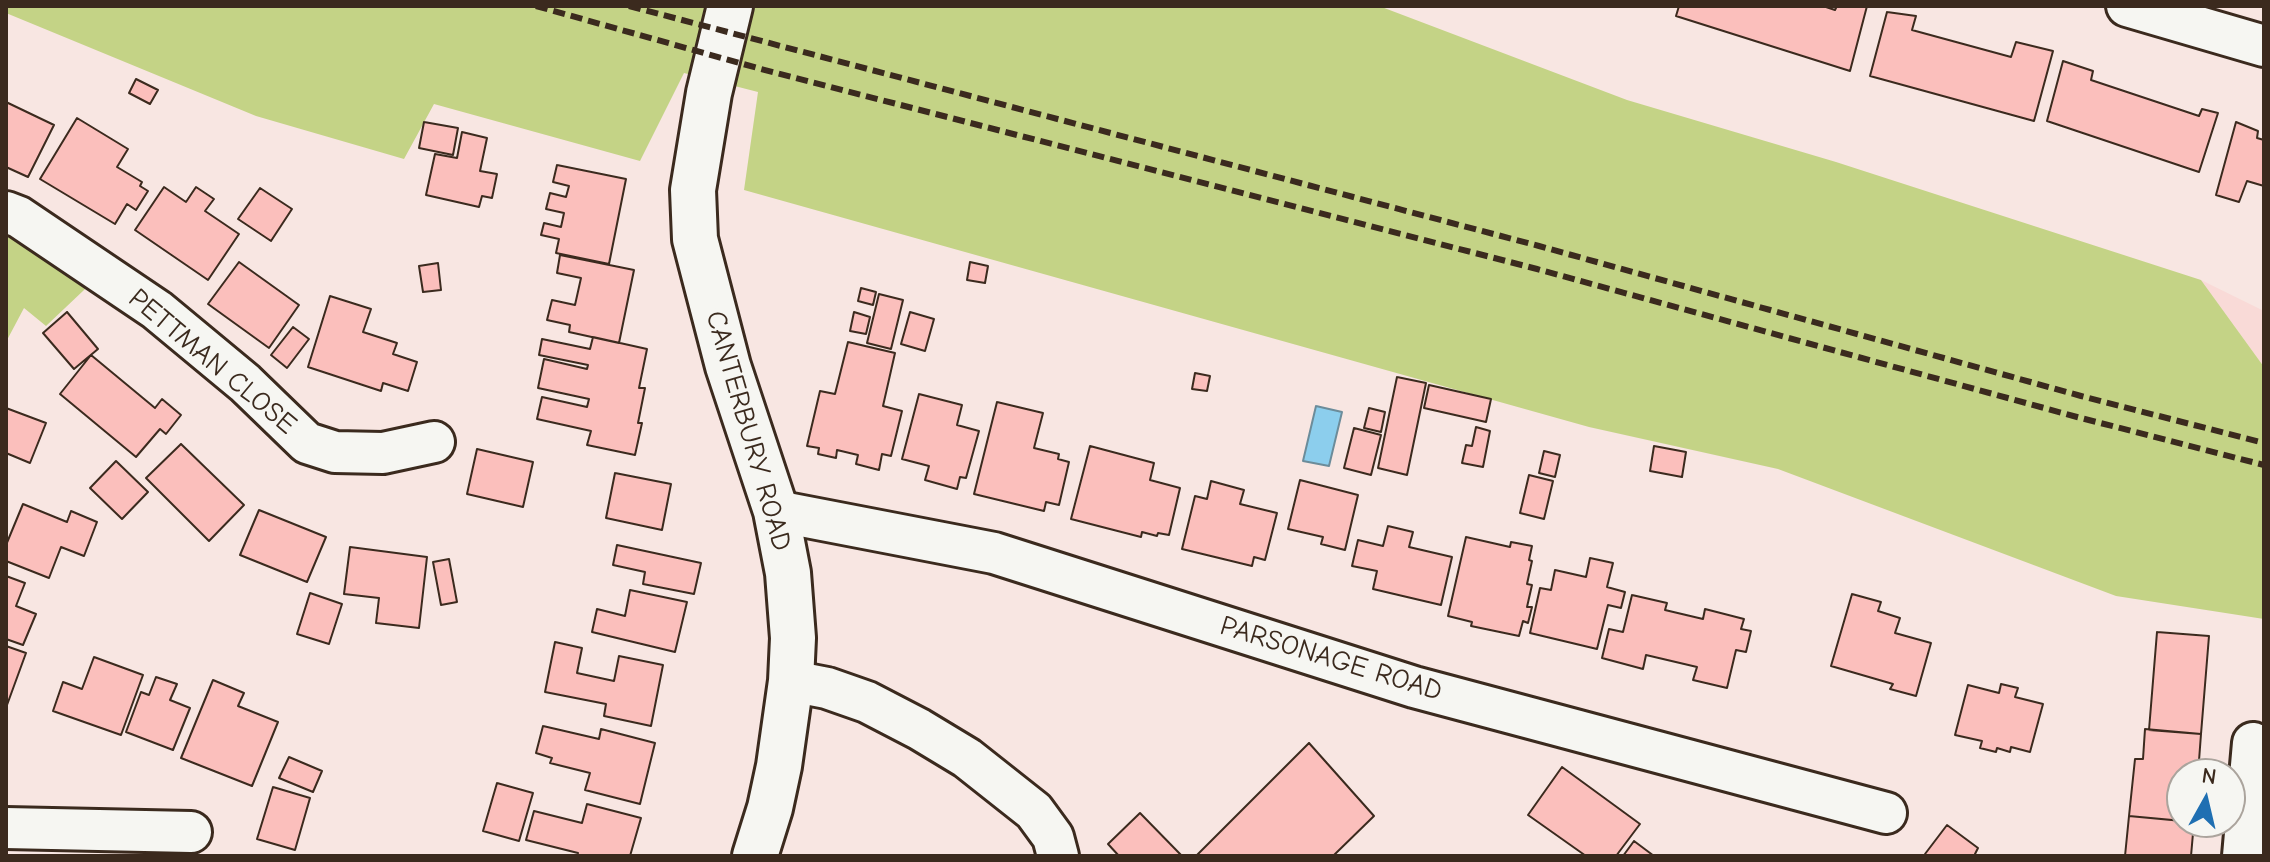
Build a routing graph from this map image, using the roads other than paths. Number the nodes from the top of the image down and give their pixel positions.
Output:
1 (730, 6) edge
2 (2127, 6) edge
3 (2264, 46) edge
4 (6, 212) edge
5 (434, 442) dead end
6 (776, 511) junction
7 (791, 681) junction
8 (2253, 743) dead end
9 (1886, 813) dead end
10 (2255, 815) edge
11 (6, 828) edge
12 (192, 830) edge
13 (755, 856) edge
14 (1058, 856) edge
15 (2243, 856) edge

1 - 6 main road, CANTERBURY ROAD
2 - 3 street
4 - 5 street, PETTMAN CLOSE
6 - 7 main road, CANTERBURY ROAD
6 - 9 street, PARSONAGE ROAD
7 - 13 main road, CANTERBURY ROAD
7 - 14 street
8 - 10 street
10 - 15 street
11 - 12 street

